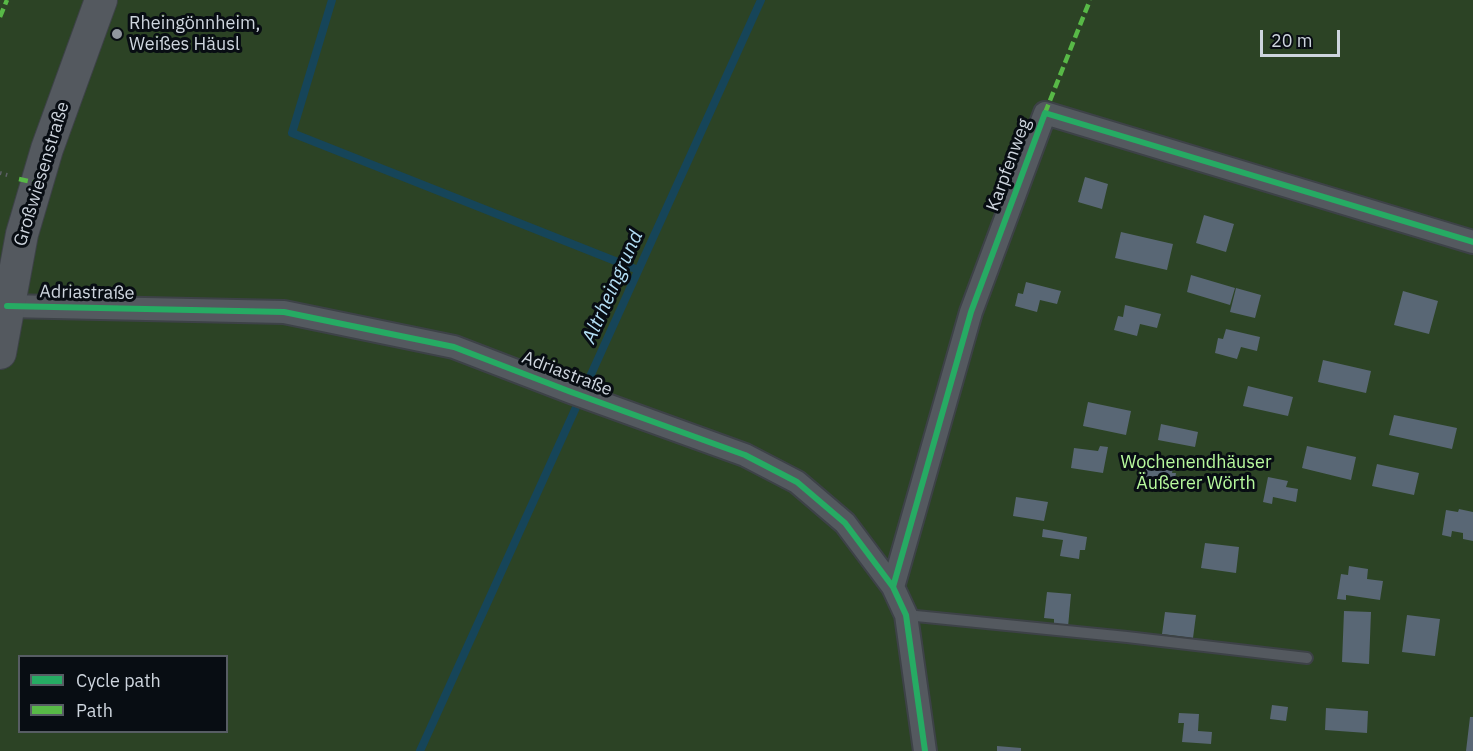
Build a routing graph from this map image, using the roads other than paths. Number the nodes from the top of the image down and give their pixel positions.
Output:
1 (101, 0) edge
2 (1473, 242) edge
3 (7, 306) junction
4 (0, 353) edge
5 (893, 587) junction
6 (906, 615) junction
7 (1307, 658) dead end
8 (926, 751) edge

1 - 3 street, Großwiesenstraße
2 - 5 street, Karpfenweg
3 - 4 street, Großwiesenstraße
3 - 5 street, Adriastraße
5 - 6 street, Adriastraße
6 - 7 lane
6 - 8 street, Adriastraße

